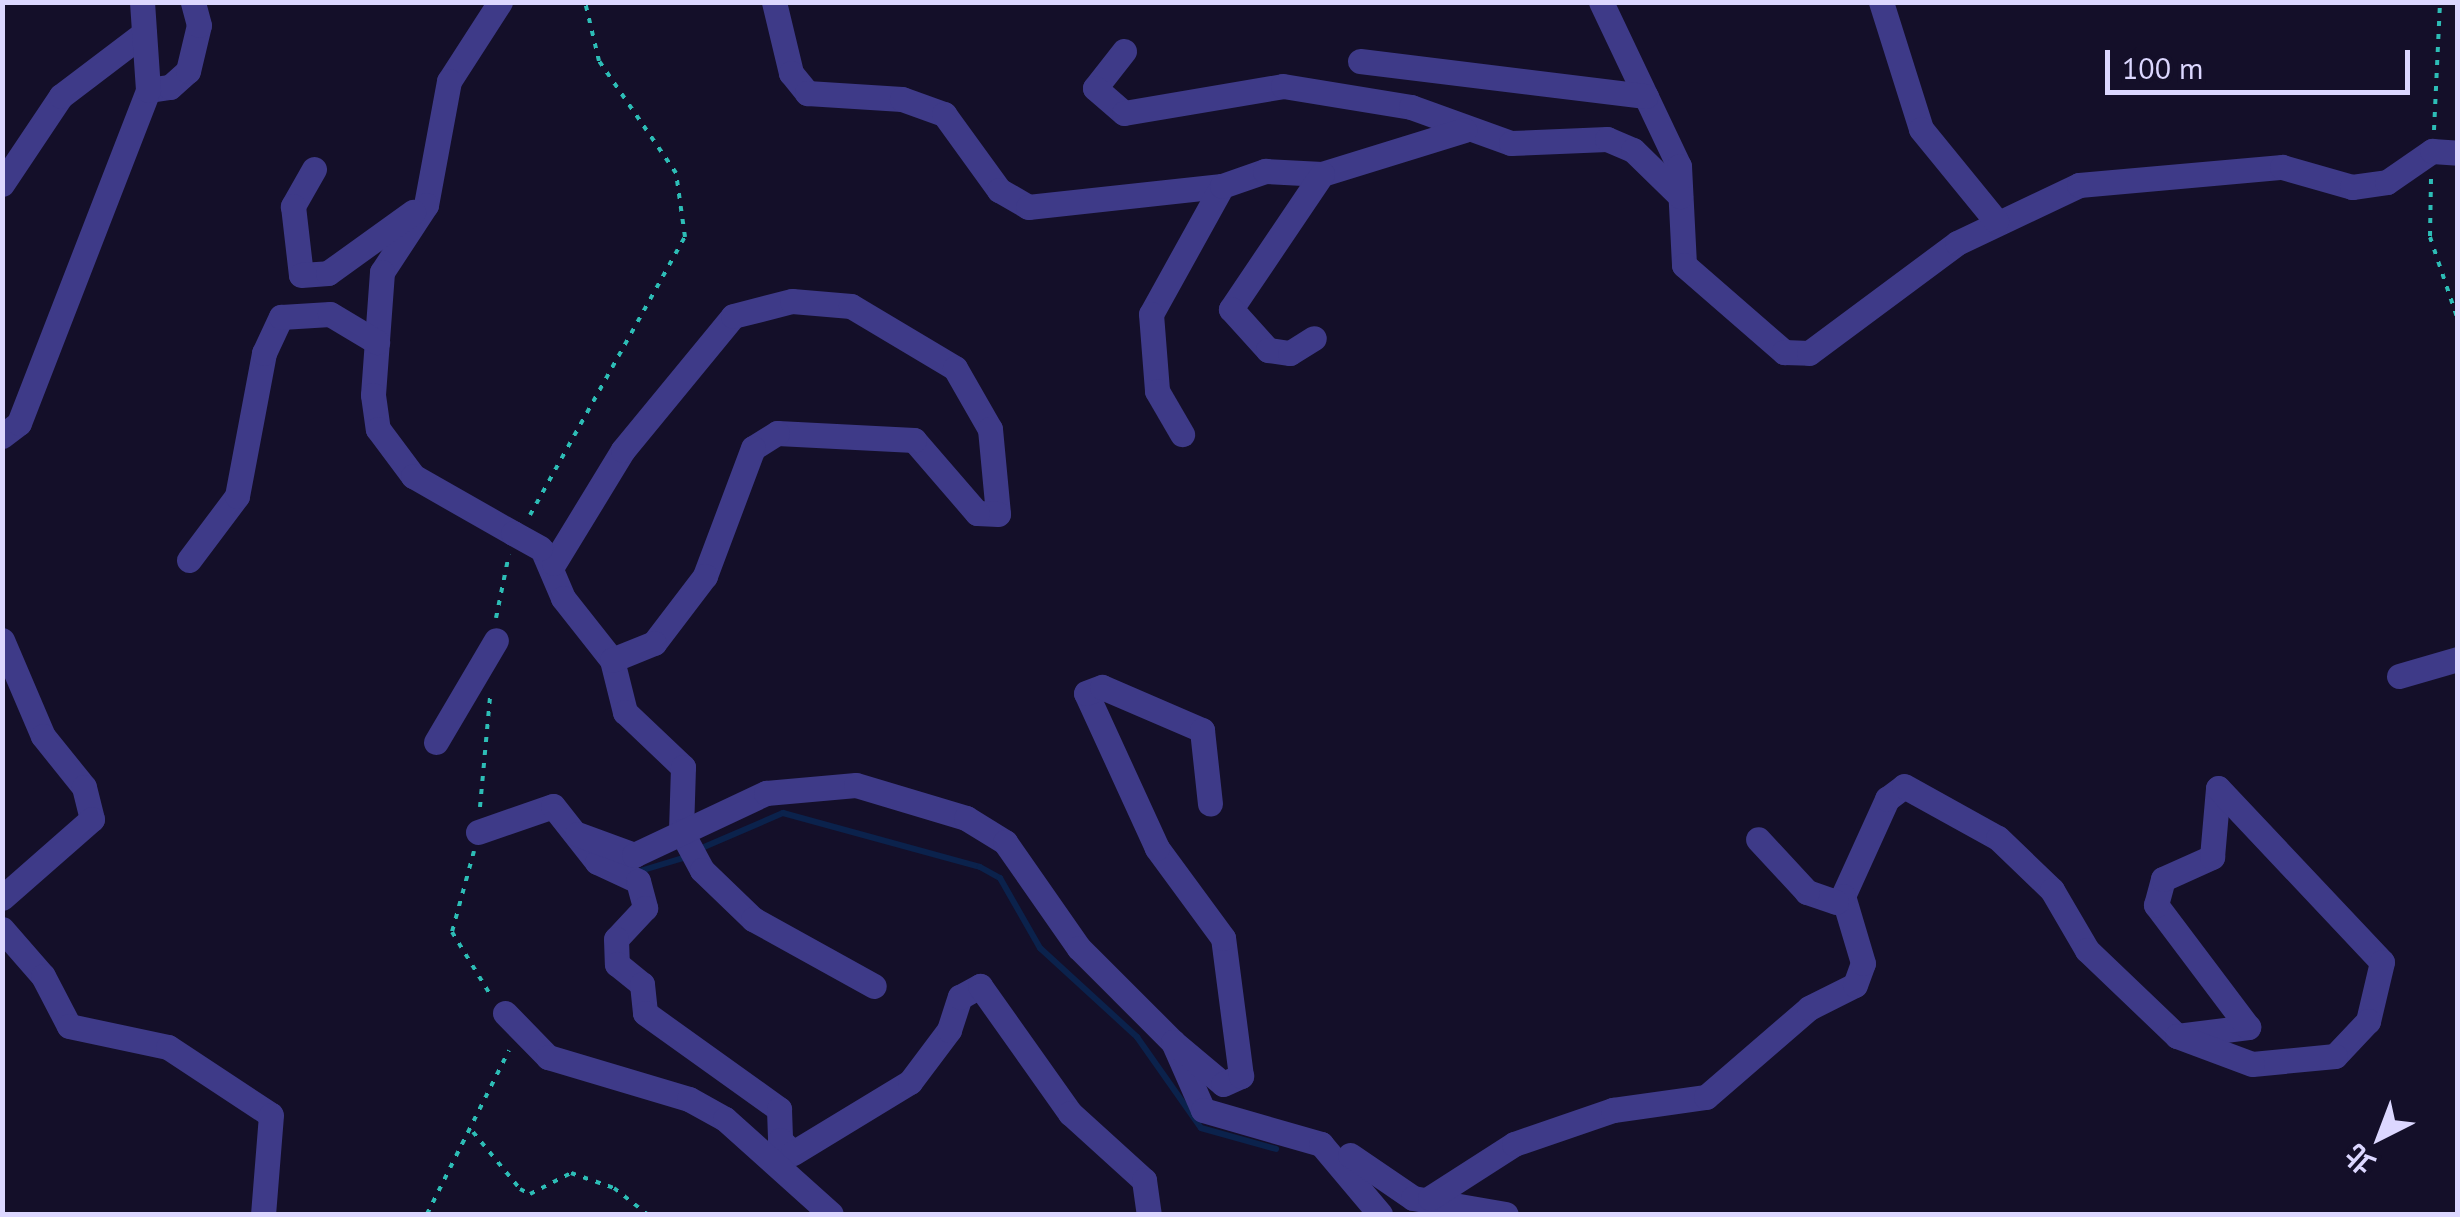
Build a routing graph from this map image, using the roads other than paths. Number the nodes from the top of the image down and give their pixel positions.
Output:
1 (142, 2) edge
2 (193, 2) edge
3 (500, 2) edge
4 (774, 2) edge
5 (1600, 2) edge
6 (1881, 2) edge
7 (144, 33) junction
8 (1124, 51) dead end
9 (1360, 61) dead end
10 (148, 90) junction
11 (1646, 96) junction
12 (1464, 130) junction
13 (2445, 152) edge
14 (314, 170) dead end
15 (1322, 174) junction
16 (2, 184) edge
17 (1222, 186) junction
18 (1680, 196) junction
19 (426, 205) junction
20 (1996, 222) junction
21 (1314, 338) dead end
22 (377, 342) junction
23 (1182, 434) dead end
24 (2, 436) edge
25 (547, 555) junction
26 (189, 560) dead end
27 (2, 640) edge
28 (496, 640) dead end
29 (612, 660) junction
30 (2458, 660) edge
31 (2399, 676) dead end
32 (436, 742) dead end
33 (1210, 804) dead end
34 (574, 830) junction
35 (478, 832) dead end
36 (684, 838) junction
37 (1758, 839) dead end
38 (1843, 896) junction
39 (2, 898) edge
40 (2, 929) edge
41 (874, 986) dead end
42 (505, 1013) dead end
43 (2177, 1036) junction
44 (1172, 1042) junction
45 (1321, 1144) junction
46 (1430, 1198) junction
47 (262, 1214) edge
48 (830, 1214) edge
49 (1149, 1214) edge
50 (1380, 1214) edge
51 (1506, 1214) edge

1 - 7 lane
2 - 10 lane
3 - 19 lane
4 - 17 lane
5 - 11 lane
6 - 20 lane
7 - 10 lane
7 - 16 lane
8 - 12 lane
9 - 11 lane
10 - 24 lane
11 - 18 lane
12 - 15 lane
12 - 18 lane
13 - 20 lane
14 - 19 lane
15 - 17 lane
15 - 21 lane
17 - 23 lane
18 - 20 lane
19 - 22 lane
22 - 25 lane, bridge
22 - 26 lane
25 - 29 lane
25 - 29 lane
27 - 39 lane
28 - 32 lane
29 - 36 lane
30 - 31 lane
33 - 44 lane
34 - 35 lane
34 - 36 lane
34 - 49 lane
36 - 41 lane
36 - 44 lane
37 - 38 lane
38 - 43 lane
38 - 46 lane
40 - 47 lane
42 - 48 lane
43 - 43 lane
44 - 45 lane
45 - 46 lane
45 - 50 lane
46 - 51 lane

